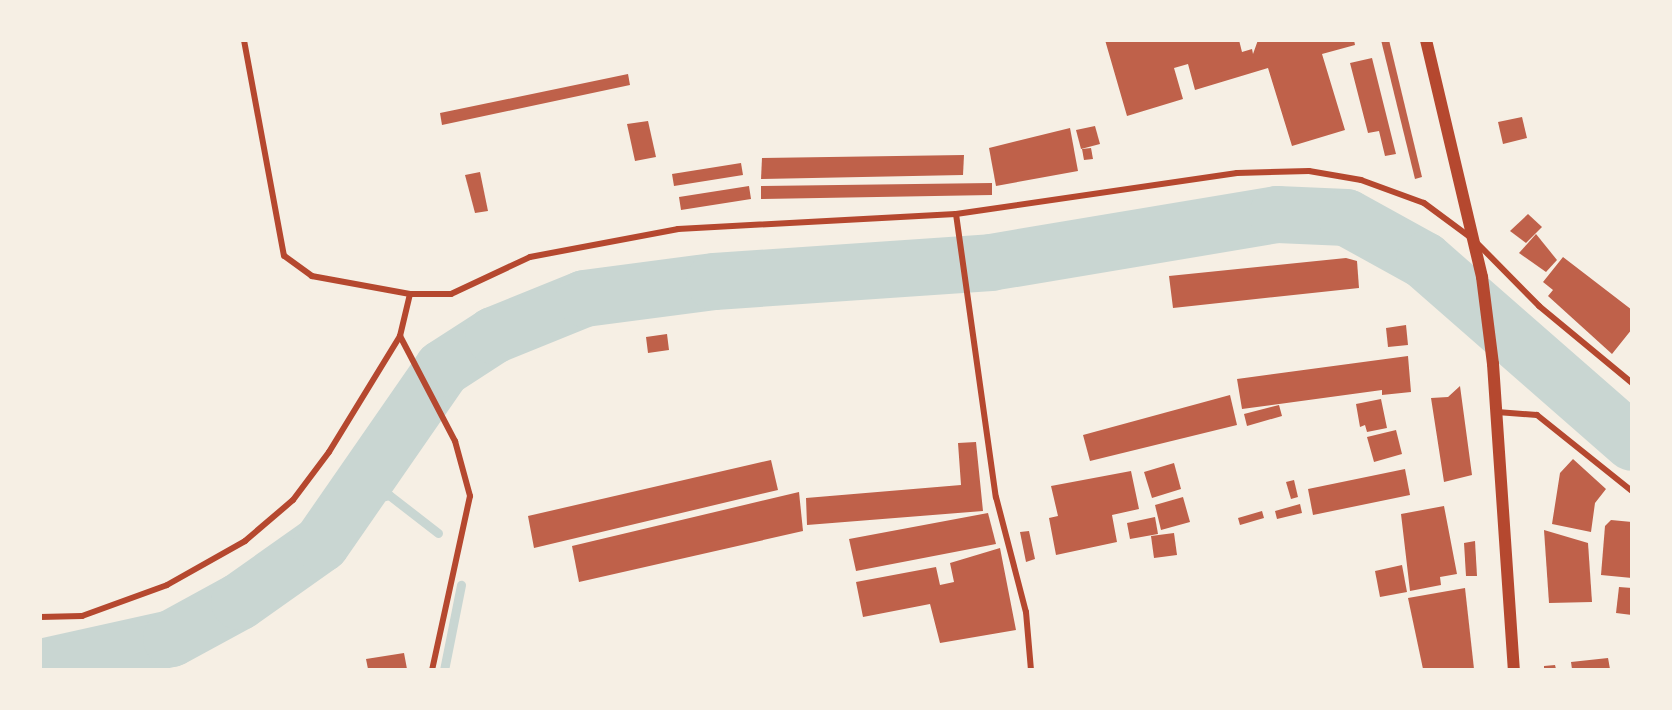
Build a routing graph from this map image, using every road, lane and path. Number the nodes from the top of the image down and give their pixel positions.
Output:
1 (244, 40) edge
2 (1426, 40) edge
3 (956, 214) junction
4 (1474, 240) junction
5 (410, 294) junction
6 (400, 336) junction
7 (1632, 383) edge
8 (1497, 412) junction
9 (1632, 491) edge
10 (40, 617) edge
11 (432, 669) edge
12 (1031, 669) edge
13 (1514, 669) edge

1 - 5 street
2 - 4 main road
3 - 4 street
3 - 5 street
3 - 12 street
4 - 7 street
4 - 8 main road
5 - 6 street
6 - 10 street
6 - 11 street
8 - 9 street
8 - 13 main road

